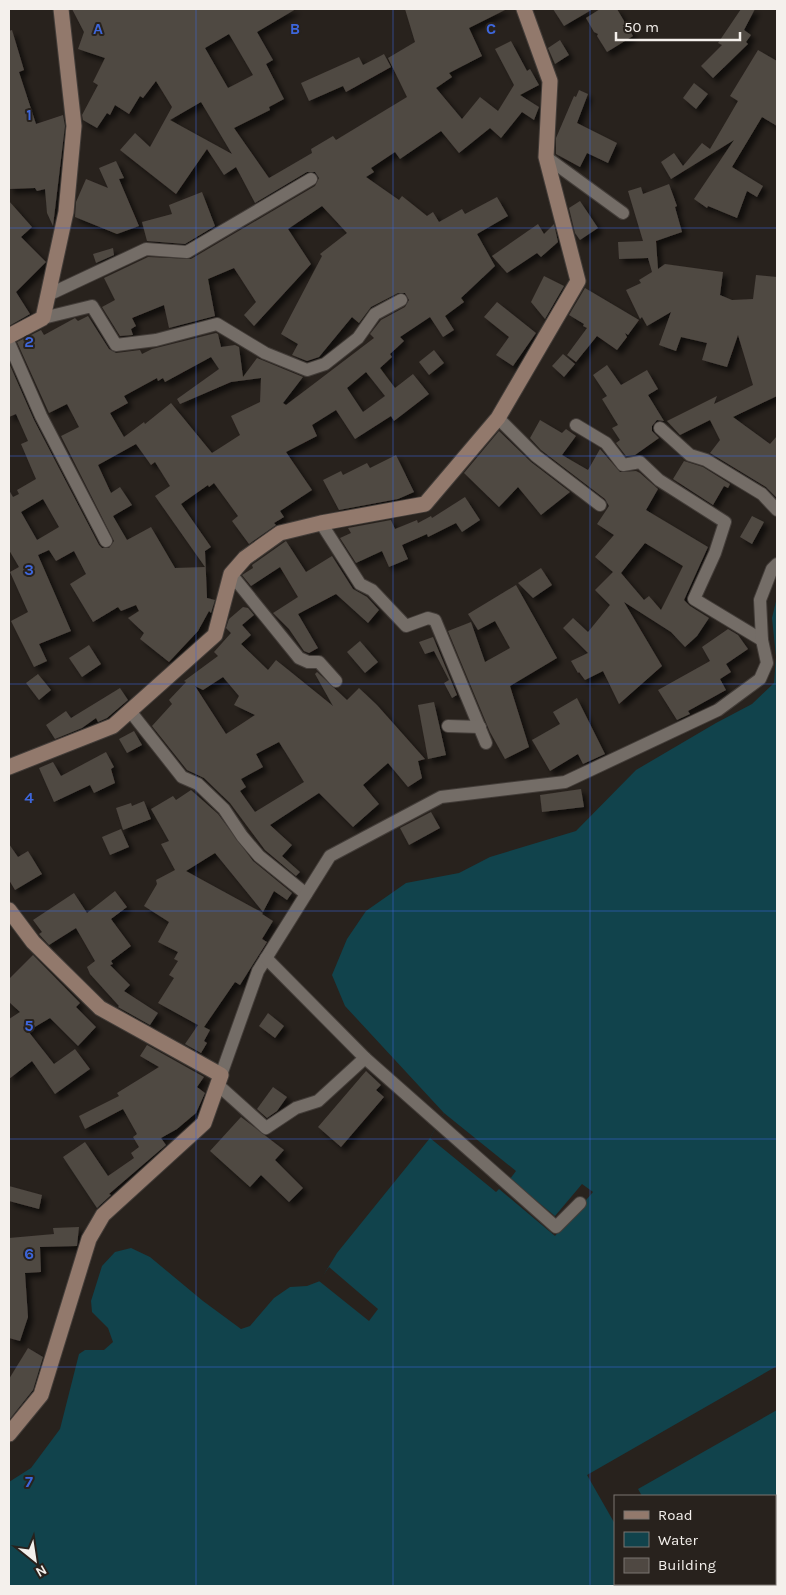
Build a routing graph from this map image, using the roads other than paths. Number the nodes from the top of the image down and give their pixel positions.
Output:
1 (61, 9) edge
2 (524, 9) edge
3 (546, 157) junction
4 (311, 179) dead end
5 (623, 213) dead end
6 (48, 296) junction
7 (402, 300) dead end
8 (43, 318) junction
9 (9, 336) edge
10 (9, 343) edge
11 (498, 418) junction
12 (576, 425) dead end
13 (660, 428) dead end
14 (600, 505) dead end
15 (777, 510) edge
16 (321, 523) junction
17 (106, 541) dead end
18 (777, 564) edge
19 (231, 574) junction
20 (762, 640) junction
21 (336, 681) dead end
22 (130, 711) junction
23 (448, 726) dead end
24 (480, 727) junction
25 (486, 743) dead end
26 (9, 767) edge
27 (306, 894) junction
28 (9, 910) edge
29 (266, 958) junction
30 (366, 1058) junction
31 (219, 1080) junction
32 (580, 1203) dead end
33 (9, 1434) edge

1 - 6 street
2 - 3 street
3 - 5 street
3 - 11 street
4 - 6 street
6 - 8 street
7 - 8 street
8 - 9 street
10 - 17 street
11 - 14 street
11 - 16 street
12 - 20 street
13 - 15 street
16 - 19 street
16 - 24 street
18 - 20 street
19 - 21 street
19 - 22 street
20 - 27 street
22 - 26 street
22 - 27 street
23 - 24 street
24 - 25 street
27 - 29 street
28 - 31 street
29 - 30 street
29 - 31 street
30 - 31 street
30 - 32 street
31 - 33 street

